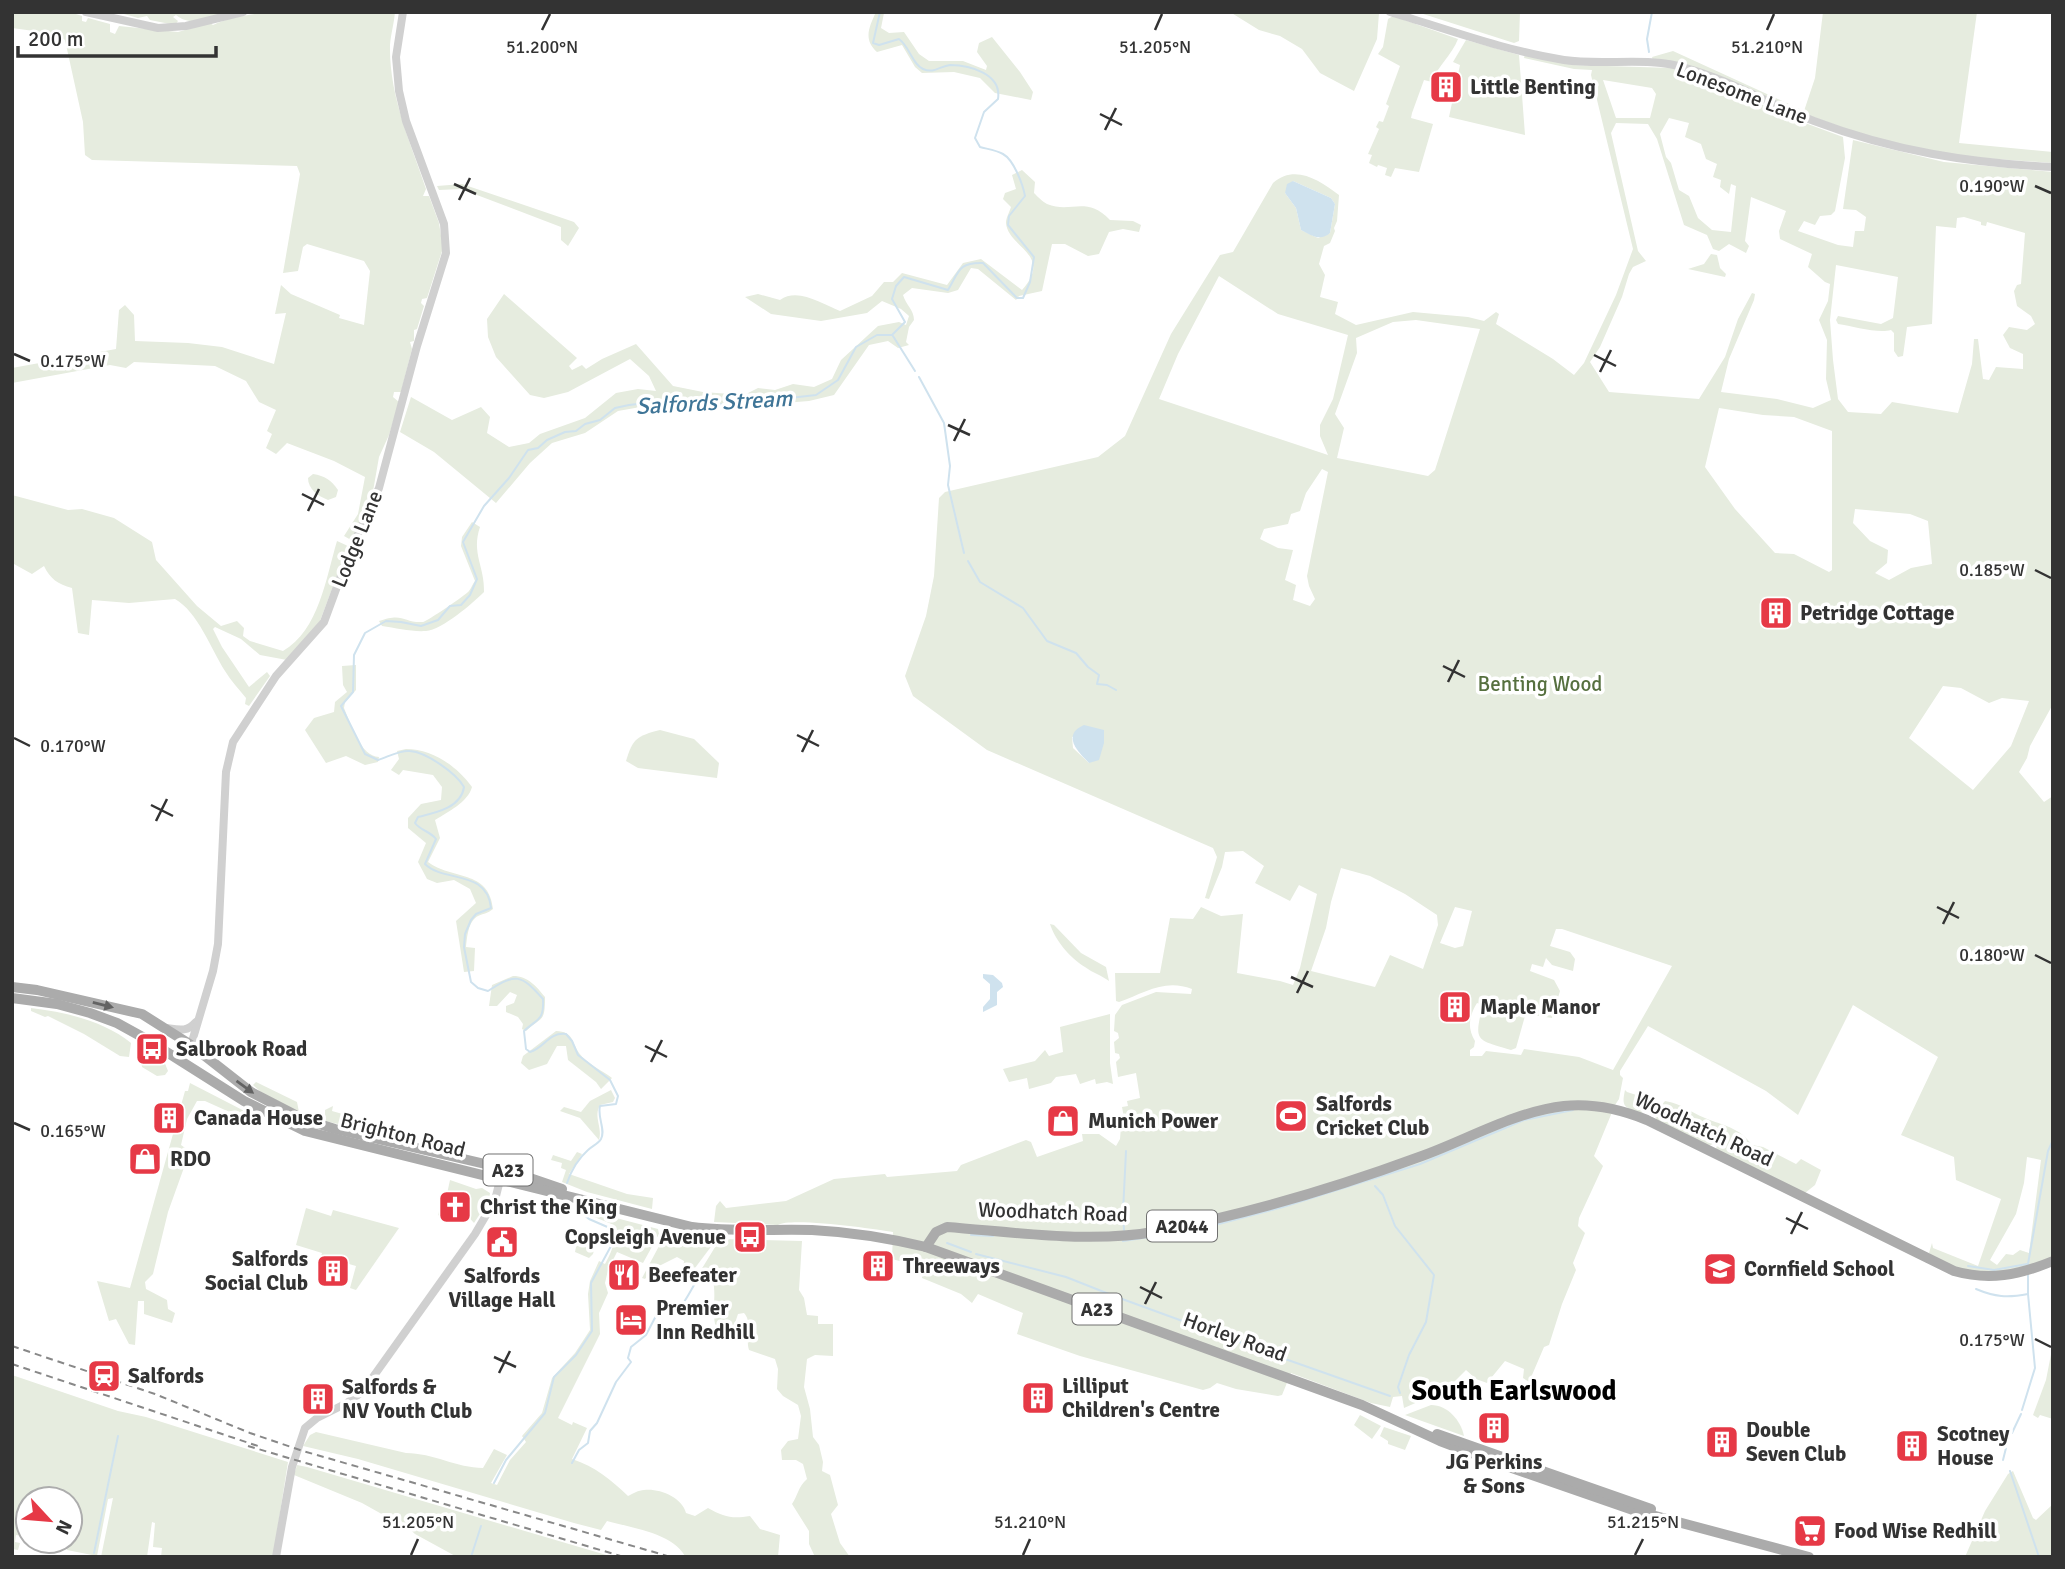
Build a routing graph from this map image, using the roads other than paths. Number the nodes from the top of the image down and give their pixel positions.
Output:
1 (86, 12) edge
2 (243, 12) edge
3 (403, 12) edge
4 (1390, 12) edge
5 (2053, 167) edge
6 (12, 987) edge
7 (12, 998) edge
8 (198, 1020) junction
9 (166, 1028) junction
10 (191, 1045) junction
11 (502, 1174) junction
12 (926, 1247) junction
13 (2053, 1261) edge
14 (276, 1557) edge
15 (1809, 1557) edge

1 - 2 street
3 - 8 street, Lodge Lane
4 - 5 street, Lonesome Lane
6 -> 9 main road, A23
7 - 11 main road, Brighton Road / A23
8 - 9 street
8 - 10 street, Lodge Lane
9 - 10 main road, A23
10 -> 11 main road, Brighton Road / A23
11 - 12 main road, Brighton Road / A23
11 - 14 street
12 - 13 main road, Woodhatch Road / A2044
12 - 15 main road, Horley Road / A23

